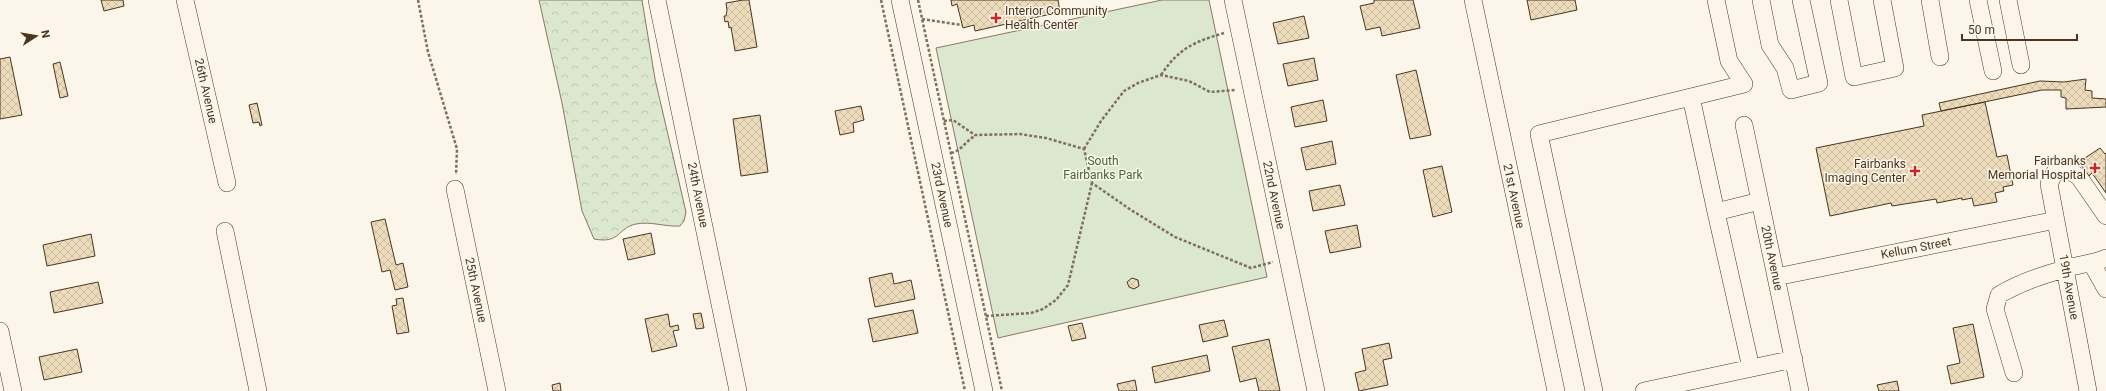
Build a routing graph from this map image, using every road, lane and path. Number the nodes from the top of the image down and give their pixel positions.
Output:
1 (185, 0) edge
2 (418, 0) edge
3 (657, 0) edge
4 (881, 0) edge
5 (900, 0) edge
6 (918, 0) edge
7 (1233, 0) edge
8 (1473, 0) edge
9 (1716, 0) edge
10 (1762, 0) edge
11 (1801, 0) edge
12 (1839, 0) edge
13 (1882, 0) edge
14 (1930, 0) edge
15 (1978, 0) edge
16 (2008, 0) edge
17 (922, 19) junction
18 (962, 25) dead end
19 (1239, 29) junction
20 (1940, 57) dead end
21 (2022, 65) dead end
22 (1993, 71) dead end
23 (1161, 75) junction
24 (1252, 88) junction
25 (1691, 97) junction
26 (944, 121) junction
27 (1744, 125) dead end
28 (975, 135) junction
29 (1084, 149) junction
30 (951, 153) junction
31 (227, 183) dead end
32 (1092, 183) junction
33 (455, 189) joint
34 (1760, 201) junction
35 (1716, 212) junction
36 (2106, 216) edge
37 (2056, 220) junction
38 (225, 231) dead end
39 (1288, 258) junction
40 (2099, 261) edge
41 (2066, 268) junction
42 (1776, 277) junction
43 (2106, 289) edge
44 (986, 316) junction
45 (0, 331) edge
46 (1794, 359) junction
47 (1751, 368) junction
48 (2014, 373) dead end
49 (13, 391) edge
50 (258, 391) edge
51 (497, 391) edge
52 (738, 391) edge
53 (965, 391) edge
54 (984, 391) edge
55 (1002, 391) edge
56 (1316, 391) edge
57 (1556, 391) edge
58 (1594, 391) edge
59 (1644, 391) edge
60 (1800, 391) edge
61 (2088, 391) edge

1 - 31 street, 26th Avenue
2 - 33 path
3 - 52 street, 24th Avenue
4 - 53 path
5 - 54 street, 23rd Avenue
6 - 17 path
7 - 19 street, 22nd Avenue
8 - 57 street, 21st Avenue
9 - 25 street
10 - 11 street
12 - 13 street
14 - 20 street
15 - 22 street
16 - 21 street
17 - 18 path
17 - 26 path
19 - 23 path
19 - 24 street, 22nd Avenue
23 - 24 path
23 - 29 path
24 - 39 street, 22nd Avenue
25 - 35 street
25 - 58 street
26 - 28 path
26 - 30 path
27 - 34 street, 20th Avenue
28 - 29 path
28 - 30 path
29 - 32 path
30 - 44 path
32 - 39 path
32 - 44 path
33 - 51 street, 25th Avenue
34 - 35 street
34 - 42 street, 20th Avenue
35 - 47 street
36 - 37 street, 19th Avenue
37 - 41 street, 19th Avenue
37 - 42 street, Kellum Street
38 - 50 street
39 - 56 street, 22nd Avenue
40 - 41 street
40 - 43 street
41 - 48 street
41 - 61 street, 19th Avenue
42 - 46 street, 20th Avenue
44 - 55 path
45 - 49 street
46 - 47 street
46 - 60 street, 20th Avenue
47 - 59 street

